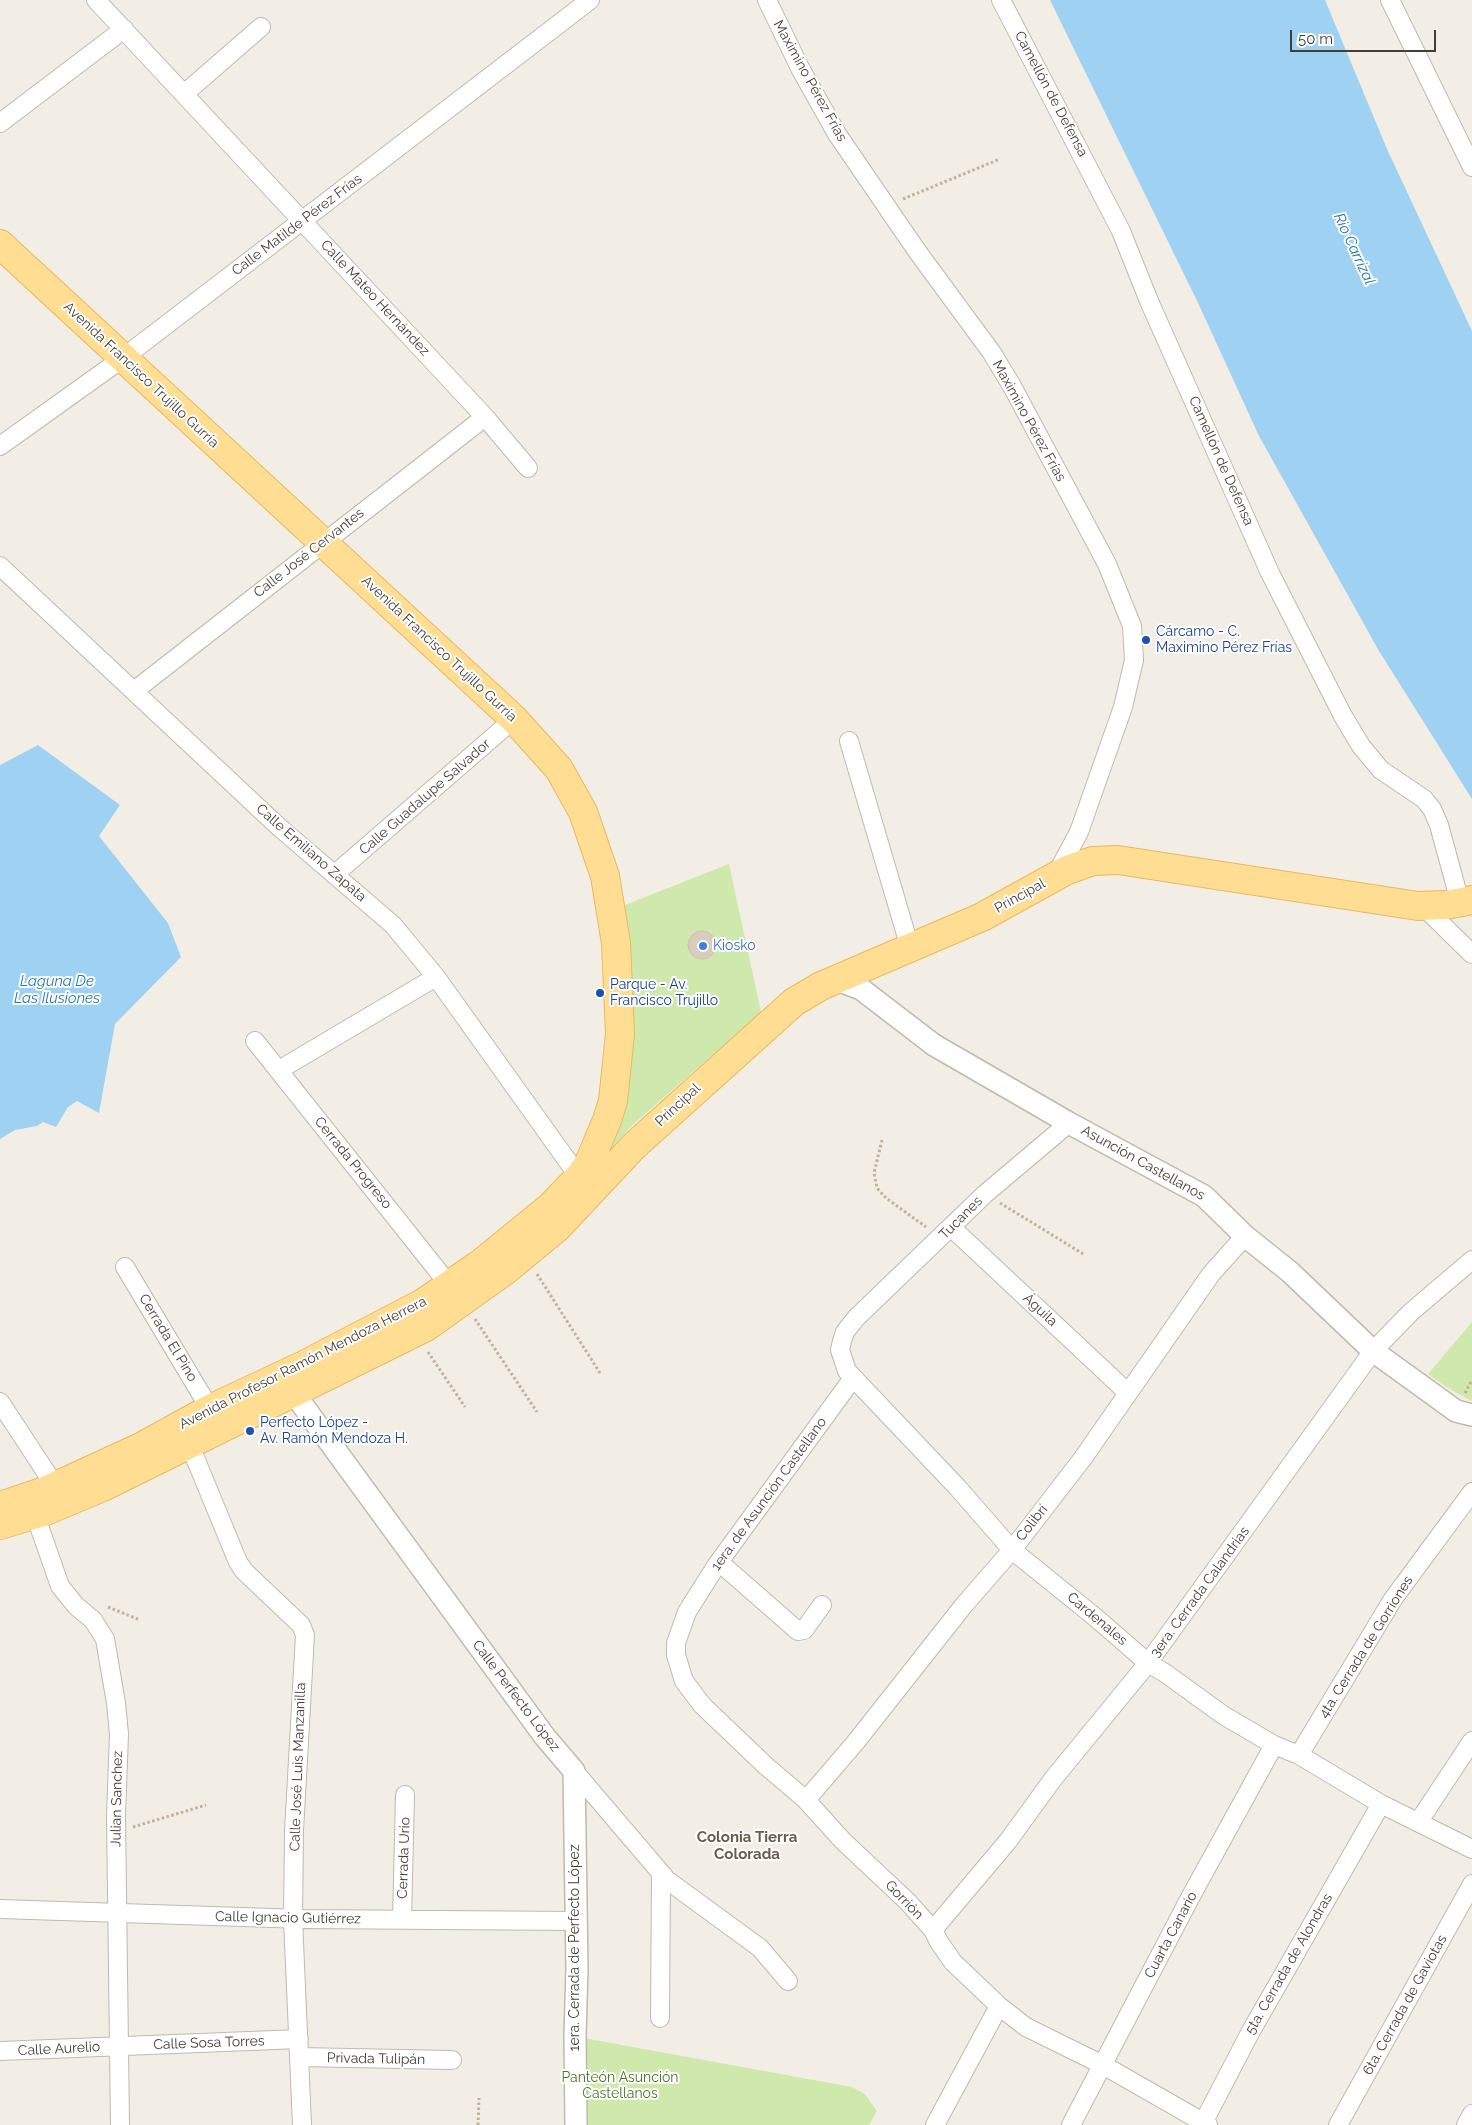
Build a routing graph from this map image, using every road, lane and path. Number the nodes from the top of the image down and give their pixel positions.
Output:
1 (96, 0) edge
2 (590, 0) edge
3 (766, 0) edge
4 (1001, 0) edge
5 (1390, 0) edge
6 (261, 27) dead end
7 (124, 29) junction
8 (184, 94) junction
9 (0, 123) edge
10 (1000, 159) dead end
11 (1472, 166) edge
12 (886, 206) junction
13 (303, 221) junction
14 (0, 244) edge
15 (123, 358) junction
16 (485, 417) junction
17 (0, 446) edge
18 (528, 468) dead end
19 (323, 542) junction
20 (0, 566) edge
21 (134, 691) junction
22 (514, 719) junction
23 (849, 741) dead end
24 (335, 874) junction
25 (1054, 877) junction
26 (1466, 901) edge
27 (1423, 906) junction
28 (910, 948) junction
29 (1472, 954) edge
30 (436, 977) junction
31 (837, 980) junction
32 (256, 1041) dead end
33 (279, 1070) junction
34 (607, 1120) junction
35 (1069, 1123) junction
36 (882, 1140) dead end
37 (635, 1145) junction
38 (579, 1178) junction
39 (985, 1194) junction
40 (947, 1233) junction
41 (1245, 1236) junction
42 (525, 1255) junction
43 (1085, 1255) dead end
44 (1472, 1260) edge
45 (125, 1267) dead end
46 (457, 1294) junction
47 (856, 1318) joint
48 (416, 1333) junction
49 (1373, 1351) junction
50 (600, 1373) dead end
51 (853, 1378) junction
52 (287, 1384) junction
53 (1128, 1393) junction
54 (0, 1402) edge
55 (465, 1407) dead end
56 (210, 1409) junction
57 (537, 1412) dead end
58 (1472, 1415) edge
59 (186, 1435) junction
60 (55, 1486) junction
61 (1472, 1492) edge
62 (0, 1506) edge
63 (32, 1506) junction
64 (0, 1525) edge
65 (1012, 1550) junction
66 (719, 1562) junction
67 (822, 1604) dead end
68 (687, 1612) joint
69 (1148, 1663) junction
70 (1472, 1741) edge
71 (1274, 1745) junction
72 (1300, 1756) junction
73 (574, 1772) junction
74 (406, 1795) dead end
75 (806, 1800) junction
76 (1381, 1804) junction
77 (206, 1805) dead end
78 (1420, 1821) junction
79 (116, 1832) junction
80 (1472, 1849) edge
81 (661, 1874) junction
82 (1472, 1884) edge
83 (0, 1909) edge
84 (117, 1914) junction
85 (293, 1919) junction
86 (402, 1920) junction
87 (576, 1921) junction
88 (933, 1930) junction
89 (788, 1981) dead end
90 (999, 2006) junction
91 (660, 2018) dead end
92 (299, 2039) junction
93 (119, 2046) junction
94 (0, 2051) edge
95 (300, 2057) junction
96 (452, 2060) dead end
97 (1103, 2065) junction
98 (479, 2098) dead end
99 (1472, 2114) edge
100 (1204, 2124) edge
101 (120, 2125) edge
102 (302, 2125) edge
103 (478, 2125) edge
104 (576, 2125) edge
105 (935, 2125) edge
106 (1071, 2125) edge
107 (1338, 2125) edge
108 (1466, 2125) edge

1 - 7 street, Calle Mateo Hernández
2 - 13 street, Calle Matilde Pérez Frías
3 - 12 street, Maximino Pérez Frías
4 - 26 street, Camellón de Defensa
5 - 11 street
6 - 8 street
7 - 8 street, Calle Mateo Hernández
7 - 9 street
8 - 13 street, Calle Mateo Hernández
10 - 12 path
12 - 25 street, Maximino Pérez Frías
13 - 15 street, Calle Matilde Pérez Frías
13 - 16 street, Calle Mateo Hernández
14 - 15 main road, Avenida Francisco Trujillo Gurría
15 - 17 street, Calle Matilde Pérez Frías
15 - 19 main road, Avenida Francisco Trujillo Gurría
16 - 18 street, Calle Mateo Hernández
16 - 19 street, Calle José Cervantes
19 - 21 street, Calle José Cervantes
19 - 22 main road, Avenida Francisco Trujillo Gurría
20 - 21 street, Calle Emiliano Zapata
21 - 24 street, Calle Emiliano Zapata
22 - 24 street, Calle Guadalupe Salvador
22 - 34 main road, Avenida Francisco Trujillo Gurría
23 - 28 street
24 - 30 street, Calle Emiliano Zapata
25 - 27 main road, Principal
25 - 28 main road, Principal
26 - 27 main road, Principal
27 - 29 street
28 - 31 main road, Principal
30 - 33 street
30 - 38 street, Calle Emiliano Zapata
31 - 35 street, Asunción Castellanos
31 - 37 main road, Principal
32 - 33 street, Cerrada Progreso
33 - 46 street, Cerrada Progreso
34 - 37 main road
34 - 38 main road, Avenida Francisco Trujillo Gurría
35 - 39 street, Tucanes
35 - 41 street, Asunción Castellanos
36 - 40 path
37 - 42 main road, Avenida Profesor Ramón Mendoza Herrera
38 - 46 main road, Avenida Profesor Ramón Mendoza Herrera
39 - 40 street, Tucanes
39 - 43 path
40 - 47 street, Tucanes
40 - 53 street, Águila
41 - 49 street, Asunción Castellanos
41 - 53 street, Colibrí
42 - 46 main road, Avenida Profesor Ramón Mendoza Herrera
42 - 50 path
44 - 49 street, 3era. Cerrada Calandrias
45 - 56 street, Cerrada El Pino
46 - 48 main road, Avenida Profesor Ramón Mendoza Herrera
46 - 52 main road, Avenida Profesor Ramón Mendoza Herrera
46 - 57 path
47 - 51 street, Cardenales
48 - 52 main road, Avenida Profesor Ramón Mendoza Herrera
48 - 55 path
49 - 58 street, Asunción Castellanos
49 - 69 street, 3era. Cerrada Calandrias
51 - 65 street, Cardenales
51 - 66 street, 1era. de Asunción Castellano
52 - 56 main road, Avenida Profesor Ramón Mendoza Herrera
52 - 59 main road, Avenida Profesor Ramón Mendoza Herrera
52 - 73 street, Calle Perfecto López
53 - 65 street, Colibrí
54 - 60 street
56 - 59 main road, Avenida Profesor Ramón Mendoza Herrera
59 - 60 main road, Avenida Profesor Ramón Mendoza Herrera
59 - 63 main road, Avenida Profesor Ramón Mendoza Herrera
59 - 85 street, Calle José Luis Manzanilla
60 - 63 main road, Avenida Profesor Ramón Mendoza Herrera
61 - 72 street, 4ta. Cerrada de Gorriones
62 - 63 main road, Avenida Profesor Ramón Mendoza Herrera
63 - 64 main road, Avenida Profesor Ramón Mendoza Herrera
63 - 79 street, Julian Sanchez
65 - 69 street, Cardenales
65 - 75 street, Colibrí
66 - 67 street
66 - 68 street, 1era. de Asunción Castellano
68 - 75 street, Gorrión
69 - 71 street, Cardenales
69 - 88 street, 3era. Cerrada Calandrias
70 - 78 street
71 - 72 street, Cardenales
71 - 97 street, Cuarta Canario
72 - 76 street, Cardenales
73 - 81 street, Calle Perfecto López
73 - 87 street, 1era. Cerrada de Perfecto López
74 - 86 street, Cerrada Urio
75 - 88 street, Gorrión
76 - 78 street, Cardenales
76 - 100 street, 5ta. Cerrada de Alondras
77 - 79 path
78 - 80 street, Cardenales
79 - 84 street, Julian Sanchez
81 - 89 street, Calle Perfecto López
81 - 91 street
82 - 107 street, 6ta. Cerrada de Gaviotas
83 - 84 street, Calle Ignacio Gutiérrez
84 - 85 street, Calle Ignacio Gutiérrez
84 - 93 street, Julian Sanchez
85 - 86 street, Calle Ignacio Gutiérrez
85 - 92 street, Calle José Luis Manzanilla
86 - 87 street, Calle Ignacio Gutiérrez
87 - 104 street, 1era. Cerrada de Perfecto López
88 - 90 street, Gorrión
90 - 97 street, Gorrión
90 - 105 street
92 - 93 street, Calle Sosa Torres
92 - 95 street, Calle José Luis Manzanilla
93 - 94 street, Calle Aurelio
93 - 101 street, Julian Sanchez
95 - 96 street, Privada Tulipán
95 - 102 street, Calle José Luis Manzanilla
97 - 100 street, Gorrión
97 - 106 street, Cuarta Canario
98 - 103 path
99 - 108 street

